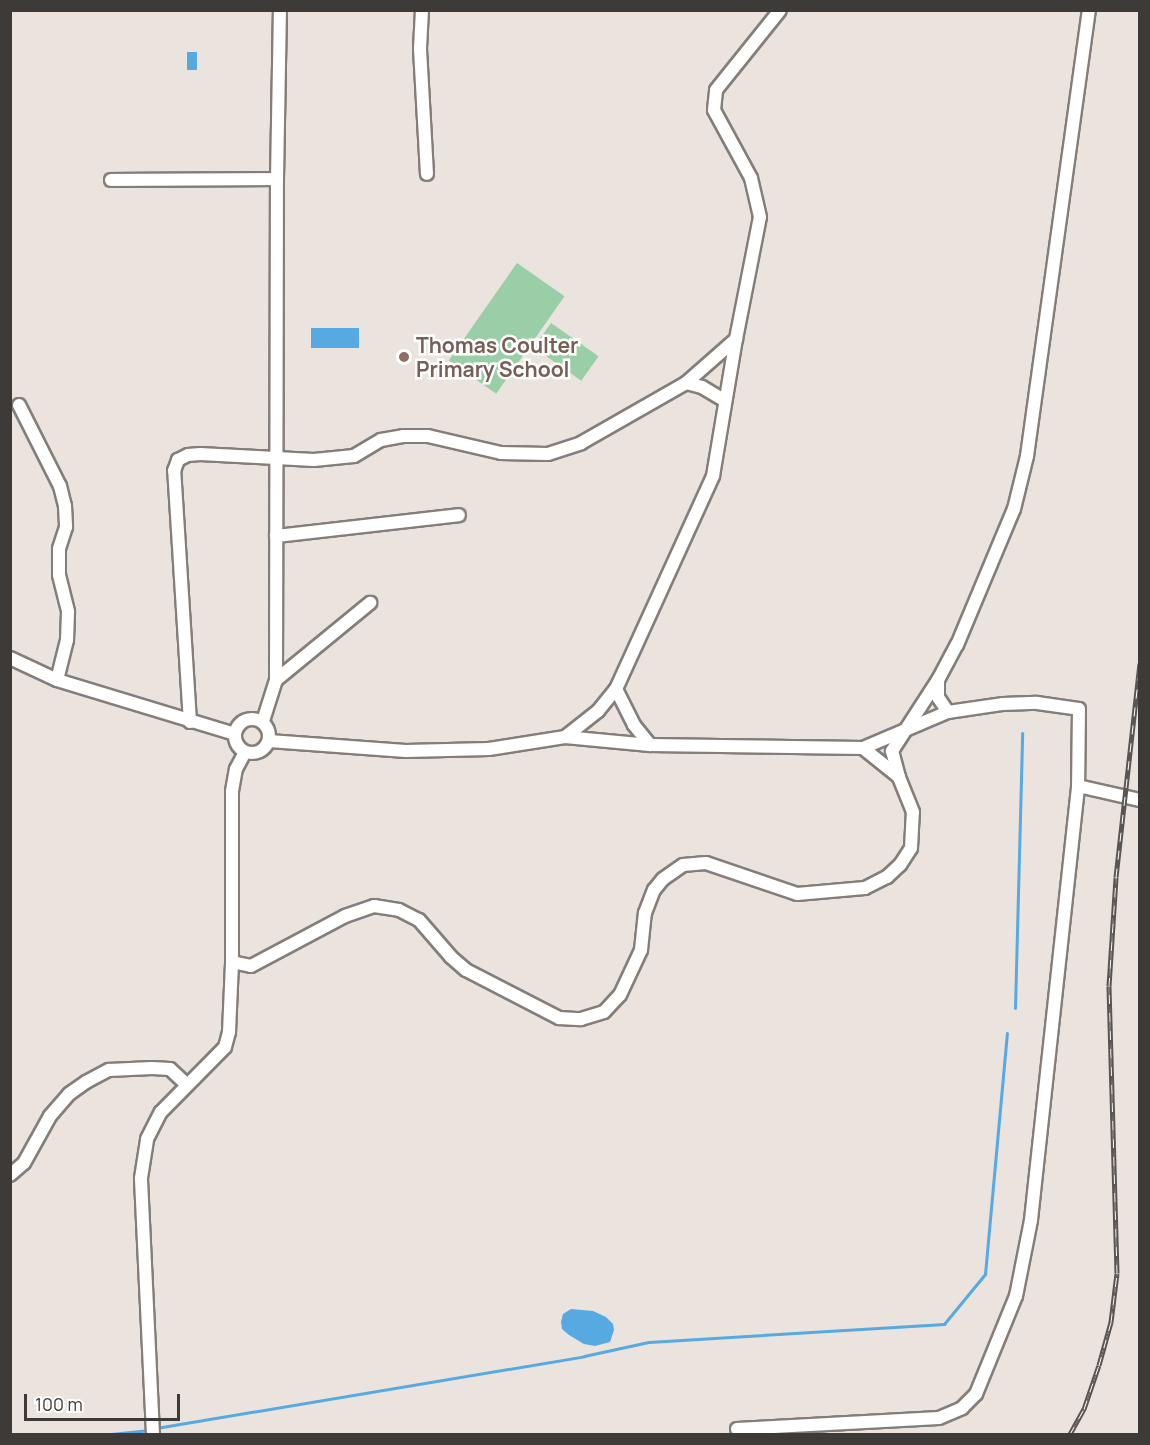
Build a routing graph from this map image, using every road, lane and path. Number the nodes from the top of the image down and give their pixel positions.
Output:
1 (280, 10) edge
2 (422, 10) edge
3 (780, 10) edge
4 (1089, 10) edge
5 (426, 174) dead end
6 (277, 179) junction
7 (111, 180) dead end
8 (736, 339) junction
9 (686, 384) junction
10 (725, 401) junction
11 (19, 405) dead end
12 (277, 458) junction
13 (459, 515) dead end
14 (276, 536) junction
15 (370, 603) dead end
16 (10, 658) edge
17 (57, 680) junction
18 (276, 680) junction
19 (938, 680) junction
20 (616, 689) junction
21 (948, 712) junction
22 (263, 721) junction
23 (190, 722) junction
24 (905, 731) junction
25 (235, 734) junction
26 (565, 737) junction
27 (269, 741) junction
28 (650, 745) junction
29 (863, 748) junction
30 (245, 752) junction
31 (899, 777) junction
32 (1078, 786) junction
33 (1140, 800) edge
34 (232, 962) junction
35 (186, 1084) junction
36 (10, 1175) edge
37 (153, 1429) edge
38 (737, 1429) dead end

1 - 6 street
2 - 5 street
3 - 8 street
4 - 19 street
6 - 7 street
6 - 12 street
8 - 9 street
8 - 10 street
9 - 10 street
9 - 12 street
10 - 20 street
11 - 17 street
12 - 14 street
12 - 23 street
13 - 14 street
14 - 18 street
15 - 18 street
16 - 17 street
17 - 23 street
18 - 22 street
19 - 21 street
19 - 24 street
20 - 26 street
20 - 28 street
21 - 24 street
21 - 32 street
22 - 25 street
22 - 27 street
23 - 25 street
24 - 29 street
24 - 31 street
25 - 30 street
26 - 27 street
26 - 28 street
27 - 30 street
28 - 29 street
29 - 31 street
30 - 34 street
31 - 34 street
32 - 33 street
32 - 38 street
34 - 35 street
35 - 36 street
35 - 37 street

